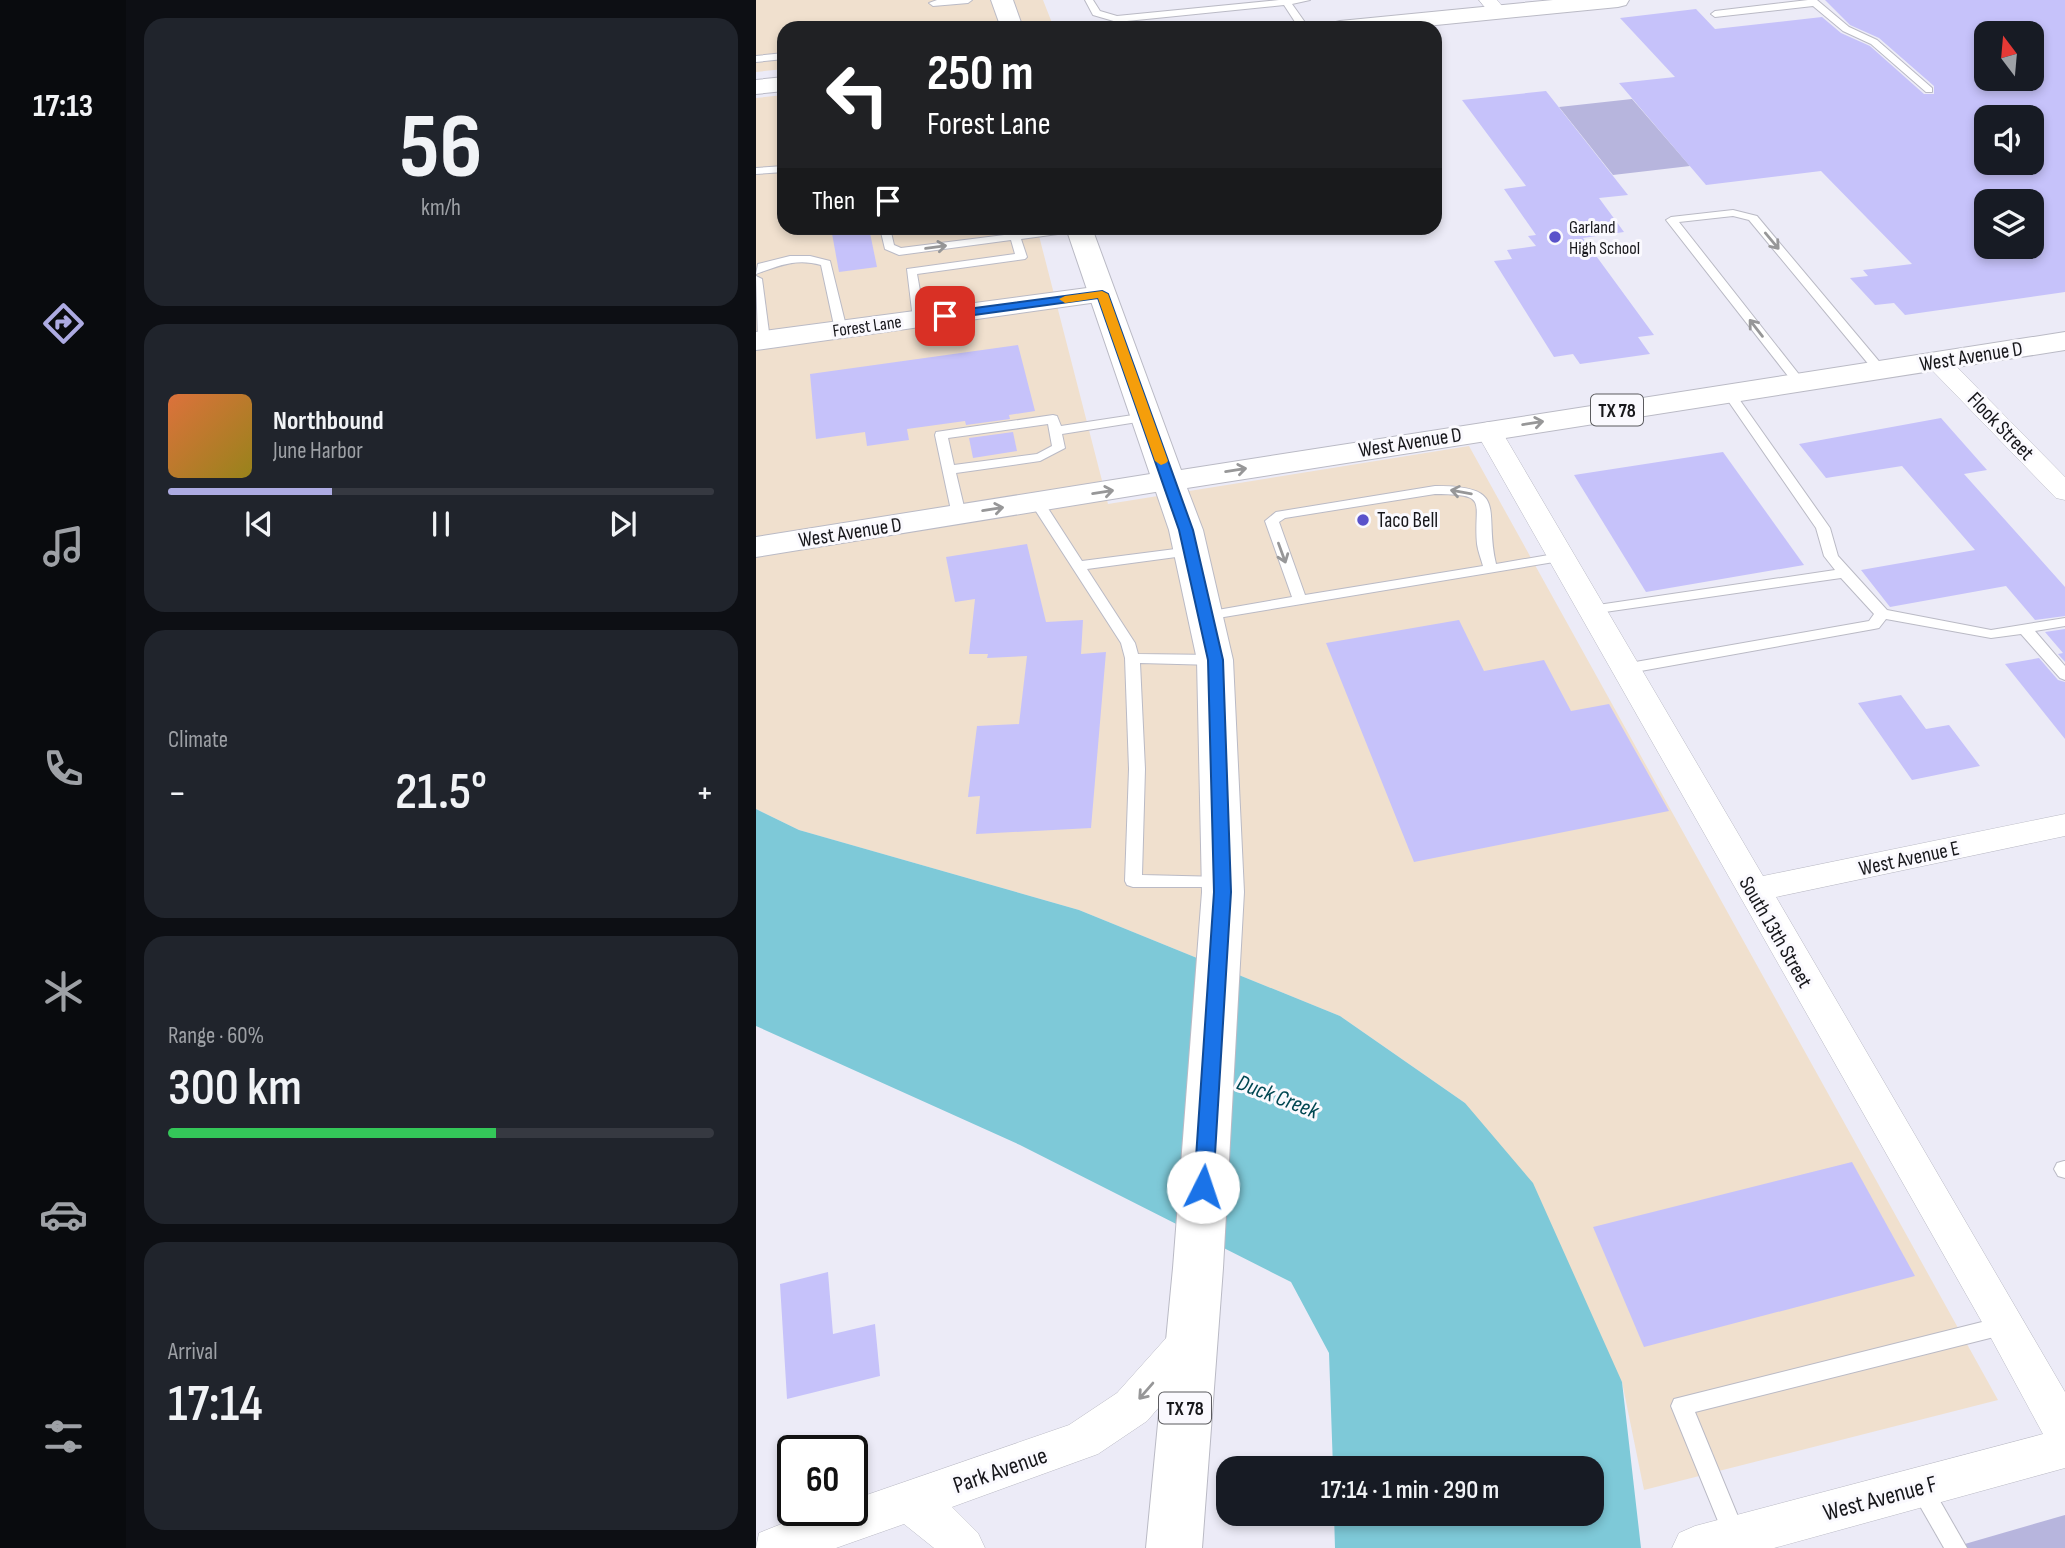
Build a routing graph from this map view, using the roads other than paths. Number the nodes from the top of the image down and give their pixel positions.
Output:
1 (968, 0) edge
2 (1002, 0) edge
3 (1090, 0) edge
4 (1306, 0) edge
5 (1618, 0) edge
6 (1286, 1) edge
7 (1814, 2) edge
8 (933, 4) dead end
9 (1222, 4) edge
10 (1492, 6) edge
11 (1715, 14) dead end
12 (1010, 21) edge
13 (1299, 21) edge
14 (1388, 21) edge
15 (777, 56) edge
16 (756, 58) edge
17 (777, 85) edge
18 (756, 87) edge
19 (1930, 90) dead end
20 (777, 170) edge
21 (756, 171) edge
22 (886, 235) edge
23 (1023, 235) edge
24 (1081, 235) edge
25 (1015, 236) junction
26 (756, 271) edge
27 (756, 279) edge
28 (1102, 294) junction
29 (919, 319) junction
30 (841, 330) junction
31 (760, 341) edge
32 (2065, 341) edge
33 (1937, 361) junction
34 (1879, 369) junction
35 (1799, 382) junction
36 (1728, 392) junction
37 (1146, 417) junction
38 (1488, 430) junction
39 (1056, 431) junction
40 (949, 470) junction
41 (1169, 481) junction
42 (2065, 492) edge
43 (1037, 502) junction
44 (959, 514) junction
45 (756, 547) edge
46 (1191, 551) junction
47 (1560, 557) junction
48 (1079, 566) junction
49 (1490, 568) junction
50 (1844, 573) junction
51 (1300, 601) junction
52 (1591, 610) junction
53 (1882, 614) junction
54 (1206, 616) junction
55 (2065, 622) edge
56 (2025, 629) junction
57 (1132, 658) junction
58 (1215, 660) junction
59 (1624, 668) junction
60 (2065, 675) edge
61 (2065, 825) edge
62 (1223, 887) junction
63 (1752, 891) junction
64 (2006, 1325) junction
65 (1191, 1340) junction
66 (2065, 1433) edge
67 (2065, 1448) edge
68 (1920, 1487) junction
69 (910, 1501) junction
70 (1738, 1542) edge
71 (775, 1548) edge
72 (962, 1548) edge
73 (1174, 1548) edge
74 (1695, 1548) edge
75 (1956, 1548) edge

1 - 8 lane
2 - 12 main road
3 - 9 lane
4 - 6 lane
5 - 10 main road
6 - 9 lane
6 - 13 lane
7 - 11 lane
7 - 19 lane
10 - 14 main road
15 - 16 lane
17 - 18 main road
20 - 21 lane
22 -> 25 lane
23 - 25 lane
24 - 28 main road, TX 78
25 - 29 lane
26 - 30 lane
27 - 31 lane
28 - 29 main road, Forest Lane
28 - 37 main road, TX 78
29 - 30 main road, Forest Lane
30 - 31 main road, Forest Lane
32 - 33 main road, West Avenue D / TX 78
33 - 34 main road, West Avenue D / TX 78
33 - 42 street, Flook Street
34 - 35 main road, West Avenue D / TX 78
35 -> 34 lane
35 - 36 main road, West Avenue D / TX 78
38 -> 36 main road, West Avenue D / TX 78
36 - 50 lane
37 - 39 lane
37 - 41 main road, TX 78
41 -> 38 main road, West Avenue D / TX 78
38 - 47 street, South 13th Street
39 - 40 lane
39 - 40 lane
40 - 44 lane
43 -> 41 main road, West Avenue D
41 - 46 main road, TX 78
44 -> 43 main road, West Avenue D
43 - 48 lane
44 - 45 main road, West Avenue D
46 - 48 lane
46 - 54 main road, TX 78
47 - 49 lane
47 - 52 street, South 13th Street
48 - 57 lane
49 - 51 lane
49 -> 51 lane
50 - 52 lane
50 - 53 lane
51 - 54 lane
52 - 59 street, South 13th Street
53 - 56 lane
53 - 59 lane
54 - 58 main road, TX 78
55 - 56 lane
56 - 60 lane
57 - 58 lane
57 - 62 lane
58 - 62 main road, TX 78
59 - 63 street, South 13th Street
61 - 63 street, West Avenue E
62 - 65 main road, TX 78
63 - 64 street, South 13th Street
64 - 66 street, South 13th Street
64 - 70 lane
65 -> 69 street, Park Avenue
65 - 73 main road, TX 78
67 - 68 street, West Avenue F
68 - 70 street, West Avenue F
68 - 75 lane
69 - 71 street, Park Avenue
69 - 72 street
70 - 74 street, West Avenue F

